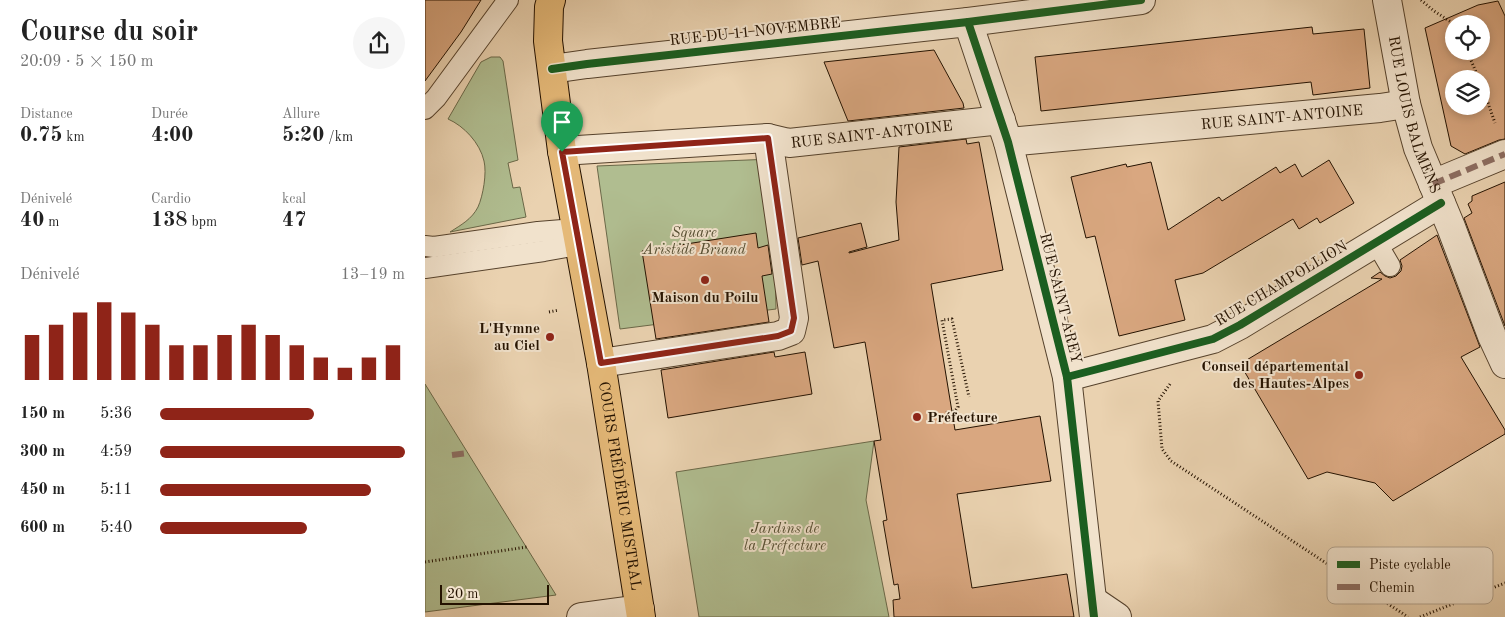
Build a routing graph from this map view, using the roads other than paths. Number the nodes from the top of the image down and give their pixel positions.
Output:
1 (508, 0) edge
2 (551, 0) edge
3 (1141, 0) edge
4 (1387, 0) edge
5 (968, 22) junction
6 (551, 69) junction
7 (1406, 104) junction
8 (425, 109) edge
9 (1005, 131) junction
10 (768, 138) junction
11 (562, 152) junction
12 (1505, 155) edge
13 (1437, 194) junction
14 (577, 237) junction
15 (1376, 242) junction
16 (425, 246) edge
17 (1390, 266) dead end
18 (425, 268) edge
19 (601, 363) junction
20 (1505, 364) edge
21 (1067, 377) junction
22 (1093, 608) edge
23 (640, 613) edge
24 (581, 617) edge
25 (1117, 617) edge

1 - 8 lane
2 - 6 main road, COURS FRÉDÉRIC MISTRAL
3 - 5 street, RUE DU 11 NOVEMBRE
4 - 7 street, RUE LOUIS BALMENS
5 - 6 street, RUE DU 11 NOVEMBRE
5 - 9 street, RUE SAINT-AREY
6 - 11 main road, COURS FRÉDÉRIC MISTRAL
7 - 9 street, RUE SAINT-ANTOINE
7 - 13 street, RUE LOUIS BALMENS
9 - 10 street, RUE SAINT-ANTOINE
9 - 21 street, RUE SAINT-AREY
10 - 11 street, RUE SAINT-ANTOINE
10 - 19 street
11 - 14 main road, COURS FRÉDÉRIC MISTRAL
12 - 13 street, RUE CHAMPOLLION
13 - 15 street, RUE CHAMPOLLION
13 - 20 street, RUE LOUIS BALMENS
14 - 16 lane
14 - 18 lane
14 - 19 main road, COURS FRÉDÉRIC MISTRAL
15 - 17 lane
15 - 21 street, RUE CHAMPOLLION
19 - 23 main road, COURS FRÉDÉRIC MISTRAL
21 - 22 street, RUE SAINT-AREY
22 - 25 street
23 - 24 street

